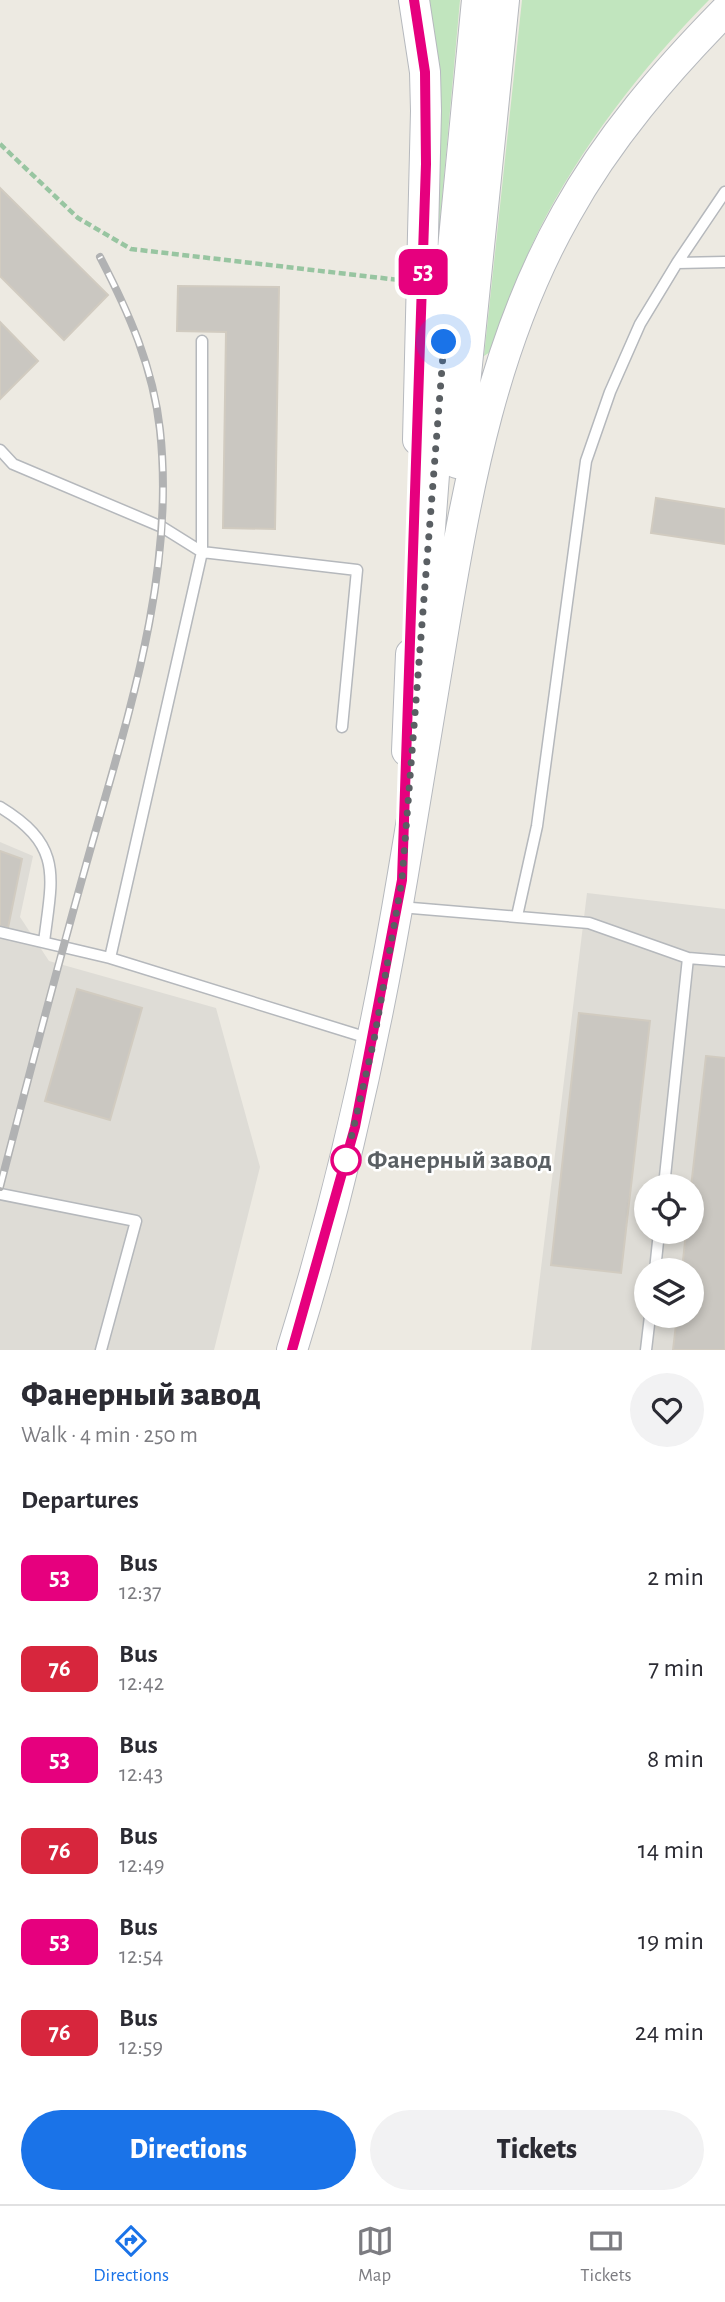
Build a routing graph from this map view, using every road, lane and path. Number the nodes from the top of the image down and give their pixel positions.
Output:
1 (414, 0) edge
2 (477, 0) edge
3 (504, 0) edge
4 (725, 11) edge
5 (0, 144) edge
6 (725, 192) edge
7 (725, 262) edge
8 (677, 263) junction
9 (404, 281) dead end
10 (202, 341) dead end
11 (0, 450) edge
12 (202, 552) junction
13 (342, 727) dead end
14 (0, 807) edge
15 (400, 893) junction
16 (517, 916) junction
17 (0, 932) edge
18 (44, 942) junction
19 (110, 958) junction
20 (688, 958) junction
21 (725, 961) edge
22 (374, 1040) junction
23 (665, 1174) edge
24 (0, 1194) edge
25 (649, 1328) edge
26 (101, 1350) edge
27 (292, 1350) edge
28 (646, 1350) edge

1 - 15 main road
2 - 15 main road
3 - 15 main road
4 - 15 main road
5 - 9 path
6 - 8 lane
7 - 8 lane
8 - 16 lane
10 - 12 lane
11 - 12 lane
12 - 13 lane
12 - 19 lane
14 - 18 lane
15 - 16 lane
15 - 22 main road
16 - 20 lane
17 - 18 lane
18 - 19 lane
19 - 22 lane
20 - 21 lane
20 - 23 lane
22 - 27 main road
24 - 26 lane
25 - 28 lane

